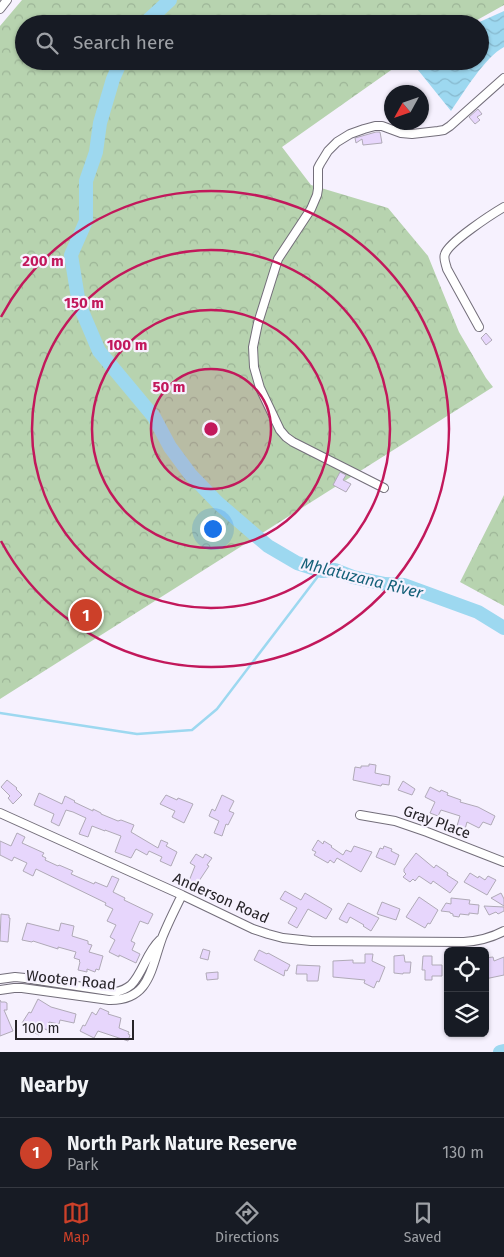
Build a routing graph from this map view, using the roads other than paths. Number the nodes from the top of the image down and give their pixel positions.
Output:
1 (7, 0) edge
2 (0, 9) edge
3 (504, 78) edge
4 (504, 207) edge
5 (479, 327) dead end
6 (384, 488) dead end
7 (0, 814) edge
8 (360, 815) dead end
9 (504, 862) edge
10 (182, 895) junction
11 (504, 932) edge
12 (162, 938) junction
13 (0, 980) edge
14 (0, 990) edge

1 - 2 street
3 - 6 street
4 - 5 street
7 - 10 street, Anderson Road
8 - 9 street, Gray Place
10 - 11 street, Anderson Road
10 - 12 street, Wooten Road
12 - 13 street, Wooten Road
12 - 14 street, Wooten Road

